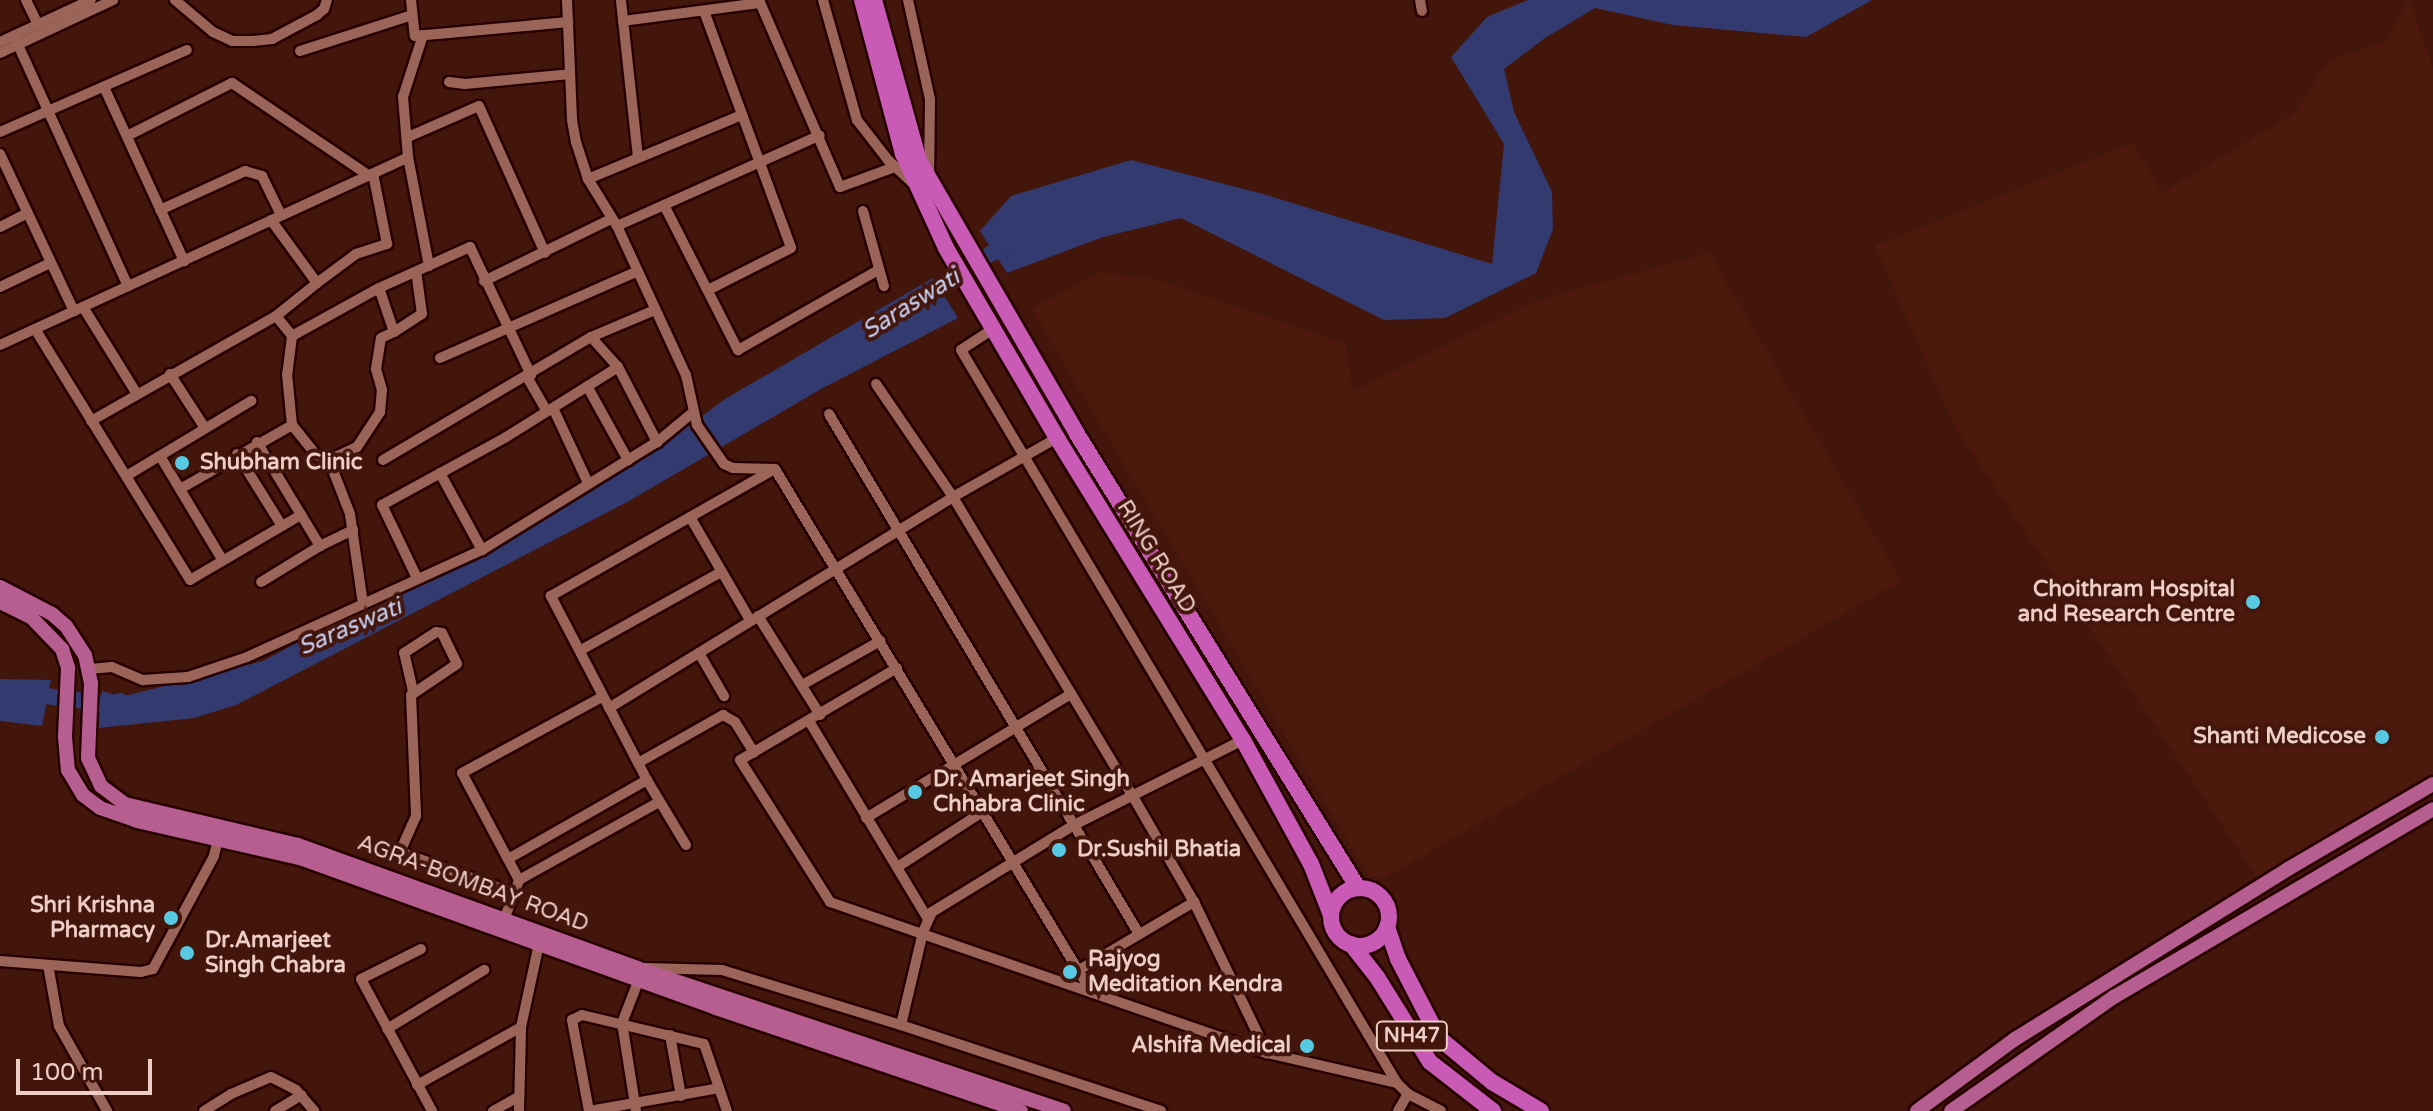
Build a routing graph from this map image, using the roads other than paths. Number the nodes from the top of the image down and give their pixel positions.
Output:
1 (26, 0) edge
2 (91, 0) edge
3 (113, 0) edge
4 (175, 0) edge
5 (327, 0) edge
6 (411, 0) edge
7 (567, 0) edge
8 (823, 0) edge
9 (862, 0) edge
10 (874, 0) edge
11 (908, 0) edge
12 (621, 1) edge
13 (760, 2) edge
14 (704, 11) junction
15 (412, 15) junction
16 (623, 21) junction
17 (568, 22) junction
18 (38, 25) junction
19 (423, 35) junction
20 (15, 40) junction
21 (0, 42) edge
22 (187, 50) dead end
23 (300, 51) dead end
24 (0, 53) edge
25 (570, 74) junction
26 (449, 82) dead end
27 (104, 87) junction
28 (48, 112) junction
29 (742, 115) junction
30 (0, 132) edge
31 (820, 135) junction
32 (127, 136) junction
33 (408, 137) junction
34 (0, 154) edge
35 (408, 157) junction
36 (638, 158) junction
37 (759, 161) junction
38 (895, 167) junction
39 (370, 174) junction
40 (588, 179) junction
41 (923, 181) junction
42 (664, 205) junction
43 (160, 210) junction
44 (863, 211) dead end
45 (28, 213) junction
46 (276, 217) junction
47 (614, 223) junction
48 (0, 227) edge
49 (545, 253) junction
50 (184, 261) junction
51 (50, 263) junction
52 (429, 266) junction
53 (878, 270) junction
54 (416, 271) junction
55 (638, 271) junction
56 (484, 281) junction
57 (317, 283) junction
58 (128, 286) junction
59 (884, 286) dead end
60 (0, 287) edge
61 (379, 288) junction
62 (708, 290) junction
63 (79, 309) junction
64 (655, 310) junction
65 (276, 316) junction
66 (509, 327) junction
67 (35, 329) junction
68 (993, 329) junction
69 (394, 332) junction
70 (292, 336) junction
71 (591, 337) junction
72 (0, 345) edge
73 (440, 358) dead end
74 (618, 367) junction
75 (170, 374) junction
76 (529, 376) junction
77 (876, 384) dead end
78 (587, 386) junction
79 (137, 394) junction
80 (251, 401) dead end
81 (550, 409) junction
82 (692, 413) junction
83 (829, 414) dead end
84 (91, 421) junction
85 (292, 425) junction
86 (205, 428) junction
87 (1057, 438) junction
88 (257, 442) junction
89 (657, 442) junction
90 (237, 454) junction
91 (1023, 455) junction
92 (160, 456) junction
93 (329, 460) junction
94 (383, 460) dead end
95 (628, 460) junction
96 (775, 469) junction
97 (440, 473) junction
98 (128, 475) junction
99 (588, 483) junction
100 (180, 489) junction
101 (953, 497) junction
102 (301, 515) junction
103 (690, 517) junction
104 (282, 526) junction
105 (353, 530) junction
106 (900, 530) junction
107 (320, 546) junction
108 (482, 550) junction
109 (223, 561) junction
110 (836, 569) junction
111 (721, 572) junction
112 (417, 578) junction
113 (261, 582) dead end
114 (0, 587) edge
115 (0, 602) edge
116 (363, 604) junction
117 (754, 618) junction
118 (880, 641) junction
119 (581, 650) junction
120 (699, 653) junction
121 (897, 668) junction
122 (90, 676) junction
123 (802, 685) junction
124 (413, 691) junction
125 (1071, 694) junction
126 (724, 696) dead end
127 (602, 697) junction
128 (609, 708) junction
129 (820, 715) junction
130 (809, 721) junction
131 (1016, 727) junction
132 (1243, 740) junction
133 (754, 752) junction
134 (1203, 761) junction
135 (638, 763) junction
136 (956, 764) junction
137 (647, 780) junction
138 (2433, 784) edge
139 (1131, 793) junction
140 (659, 802) junction
141 (2433, 809) edge
142 (982, 812) junction
143 (866, 818) junction
144 (1074, 825) junction
145 (239, 836) junction
146 (218, 839) junction
147 (686, 845) dead end
148 (508, 859) junction
149 (1012, 864) junction
150 (899, 866) junction
151 (519, 880) junction
152 (1358, 888) junction
153 (513, 893) junction
154 (1194, 902) junction
155 (1331, 915) junction
156 (505, 917) junction
157 (928, 919) junction
158 (1387, 927) junction
159 (923, 932) junction
160 (1139, 934) junction
161 (539, 944) junction
162 (1351, 944) junction
163 (421, 949) dead end
164 (0, 961) edge
165 (48, 965) junction
166 (484, 970) dead end
167 (1079, 970) junction
168 (639, 972) junction
169 (1092, 993) junction
170 (622, 1023) junction
171 (901, 1025) junction
172 (521, 1027) junction
173 (387, 1029) junction
174 (670, 1035) junction
175 (1267, 1053) junction
176 (1397, 1083) junction
177 (417, 1085) junction
178 (719, 1088) junction
179 (1408, 1094) junction
180 (302, 1095) junction
181 (681, 1096) junction
182 (518, 1097) junction
183 (636, 1108) edge
184 (107, 1111) edge
185 (204, 1111) edge
186 (275, 1111) edge
187 (314, 1111) edge
188 (432, 1111) edge
189 (493, 1111) edge
190 (519, 1111) edge
191 (589, 1111) edge
192 (727, 1111) edge
193 (1021, 1111) edge
194 (1064, 1111) edge
195 (1161, 1111) edge
196 (1398, 1111) edge
197 (1441, 1111) edge
198 (1493, 1111) edge
199 (1541, 1111) edge
200 (1917, 1111) edge
201 (1951, 1111) edge

1 - 18 street
2 - 18 street
3 - 20 street
4 - 5 street
6 - 15 street
7 - 17 street
8 - 38 street
9 - 41 highway
10 - 41 highway
11 - 41 street
12 - 16 street
13 - 14 street
13 - 31 street
14 - 16 street
14 - 29 street
15 - 19 street
15 - 23 street
16 - 36 street
17 - 19 street
17 - 25 street
18 - 20 street
19 - 33 street
20 - 21 street
20 - 24 street
20 - 28 street
22 - 27 street
25 - 26 street
25 - 40 street
27 - 28 street
27 - 32 street
28 - 30 street
28 - 58 street
29 - 36 street
29 - 37 street
31 - 37 street
31 - 38 street
32 - 39 street
32 - 43 street
33 - 35 street
33 - 49 street
34 - 45 street
35 - 39 street
35 - 52 street
36 - 40 street
37 - 42 street
37 - 62 street
38 - 41 street
39 - 46 street
39 - 57 street
40 - 47 street
41 - 68 highway, RING ROAD
41 - 152 highway
42 - 47 street
42 - 62 street
43 - 46 street
43 - 50 street
44 - 53 street
45 - 48 street
45 - 51 street
46 - 50 street
46 - 57 street
47 - 49 street
47 - 55 street
49 - 56 street
50 - 58 street
51 - 60 street
51 - 63 street
52 - 54 street
52 - 56 street
53 - 59 street
53 - 62 street
54 - 61 street
54 - 69 street
55 - 64 street
55 - 66 street
56 - 66 street
57 - 65 street
58 - 63 street
61 - 69 street
61 - 70 street
63 - 67 street
63 - 79 street
64 - 71 street
64 - 82 street
65 - 70 street
65 - 75 street
66 - 73 street
66 - 76 street
67 - 72 street
67 - 84 street
68 - 87 highway, RING ROAD
68 - 91 street
69 - 93 street
70 - 85 street
71 - 74 street
71 - 76 street
74 - 78 street
74 - 89 street
75 - 79 street
75 - 86 street
76 - 81 street
76 - 94 street
77 - 101 street
78 - 81 street
78 - 95 street
79 - 84 street
80 - 86 street
81 - 97 street
81 - 99 street
82 - 89 street
82 - 96 street
83 - 106 street
84 - 98 street
85 - 88 street
85 - 93 street
86 - 92 street
87 - 91 street
87 - 132 highway, RING ROAD
88 - 90 street
88 - 102 street
89 - 95 street
90 - 100 street
90 - 104 street
91 - 101 street
91 - 134 street
92 - 98 street
92 - 100 street
93 - 105 street
95 - 99 street
96 - 103 street
96 - 110 street
97 - 108 street
97 - 112 street
98 - 109 street
99 - 108 street
100 - 109 street
101 - 106 street
101 - 125 street
102 - 104 street
102 - 107 street
103 - 111 street
103 - 119 street
104 - 109 street
105 - 107 street
105 - 116 street
106 - 110 street
106 - 131 street
107 - 113 street
108 - 112 street
110 - 117 street
110 - 118 street
111 - 117 street
111 - 119 street
112 - 116 street
114 - 122 main road
115 - 146 main road, AGRA-BOMBAY ROAD
116 - 122 street
117 - 120 street
117 - 123 street
118 - 121 street
118 - 123 street
119 - 127 street
120 - 126 street
120 - 128 street
121 - 129 street
121 - 136 street
122 - 145 main road, AGRA-BOMBAY ROAD
123 - 129 street
124 - 124 street
124 - 153 street
125 - 131 street
125 - 139 street
127 - 128 street
127 - 148 street
128 - 135 street
129 - 130 street
130 - 133 street
130 - 143 street
131 - 136 street
131 - 144 street
132 - 134 street
132 - 155 highway, RING ROAD
133 - 135 street
133 - 159 street
134 - 139 street
134 - 176 street
135 - 137 street
136 - 142 street
136 - 143 street
137 - 140 street
137 - 148 street
138 - 200 main road
139 - 144 street
139 - 154 street
140 - 147 street
140 - 151 street
141 - 201 main road
142 - 149 street
142 - 150 street
143 - 150 street
144 - 149 street
144 - 160 street
145 - 146 main road, AGRA-BOMBAY ROAD
145 - 156 main road, AGRA-BOMBAY ROAD
145 - 161 main road, AGRA-BOMBAY ROAD
146 - 165 street
148 - 151 street
149 - 157 street
149 - 167 street
150 - 157 street
151 - 153 street
152 - 155 highway
152 - 158 highway
153 - 156 street
154 - 160 street
154 - 175 street
155 - 162 highway, NH47
156 - 168 main road, AGRA-BOMBAY ROAD
157 - 159 street
158 - 162 highway
158 - 199 highway
159 - 169 street
159 - 171 street
160 - 167 street
161 - 168 main road, AGRA-BOMBAY ROAD
161 - 172 street
162 - 198 highway, NH47
163 - 173 street
164 - 165 street
165 - 184 street
166 - 173 street
167 - 169 street
168 - 170 street
168 - 171 street
168 - 193 main road, AGRA-BOMBAY ROAD
168 - 194 main road, AGRA-BOMBAY ROAD
169 - 175 street
170 - 174 street
170 - 183 street
170 - 191 street
171 - 195 street
172 - 177 street
172 - 182 street
173 - 177 street
174 - 178 street
174 - 181 street
175 - 176 street
176 - 179 street
177 - 188 street
178 - 181 street
178 - 192 street
179 - 196 street
179 - 197 street
180 - 185 street
180 - 186 street
180 - 187 street
181 - 183 street
182 - 189 street
182 - 190 street
183 - 191 street

